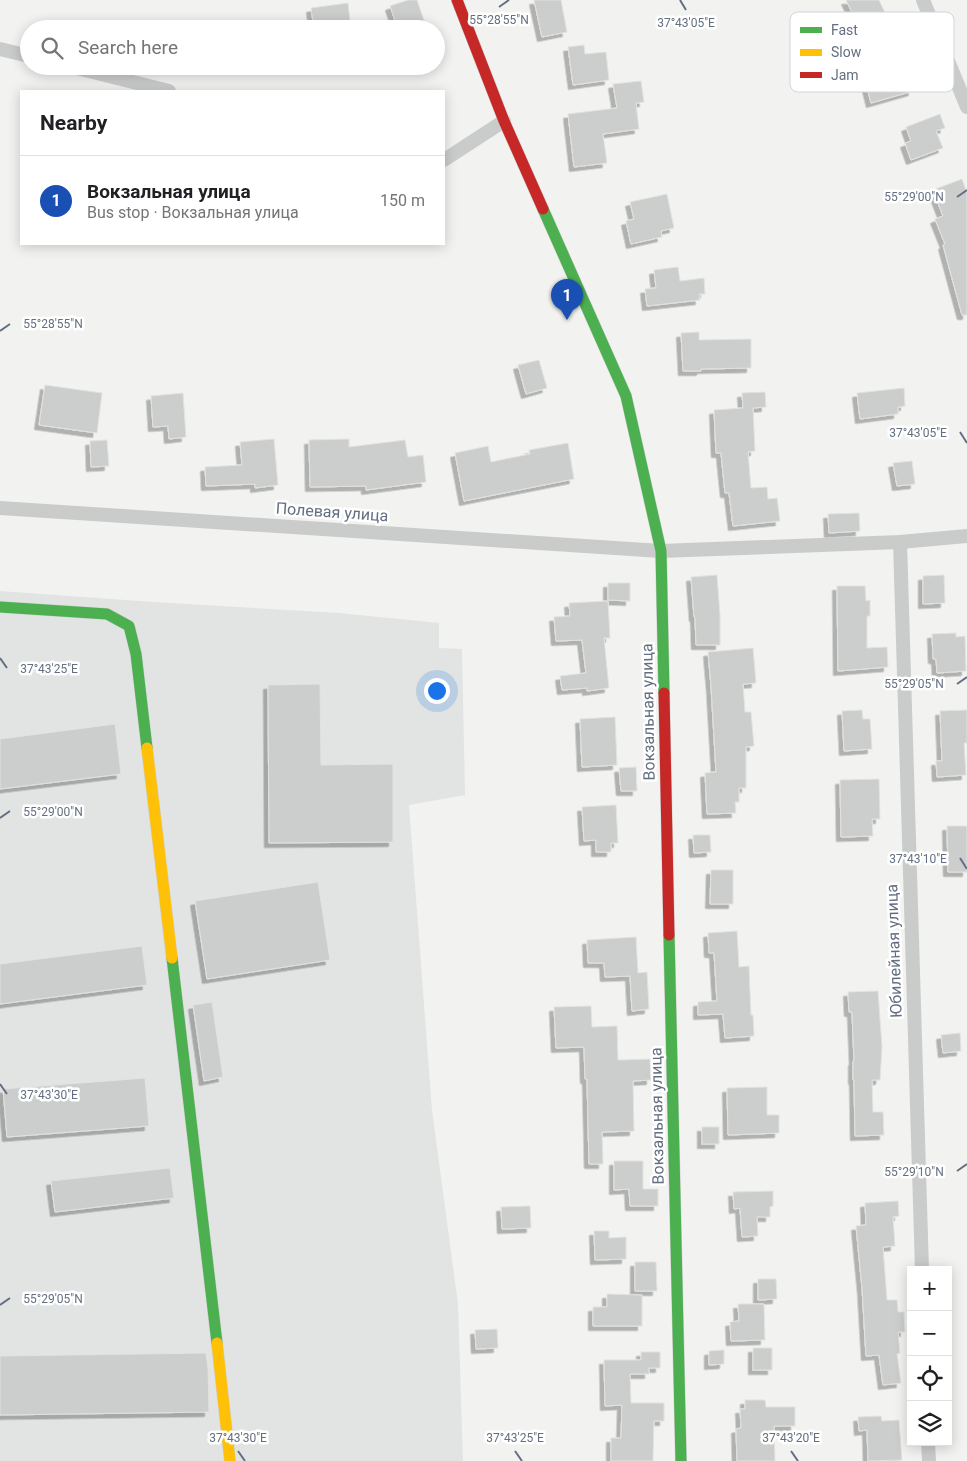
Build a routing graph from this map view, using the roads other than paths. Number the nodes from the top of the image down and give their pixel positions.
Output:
1 (457, 0) edge
2 (923, 0) edge
3 (928, 12) edge
4 (0, 49) edge
5 (20, 54) edge
6 (105, 75) edge
7 (954, 75) edge
8 (165, 90) edge
9 (967, 107) edge
10 (504, 121) junction
11 (445, 159) edge
12 (0, 508) edge
13 (967, 536) edge
14 (900, 542) junction
15 (661, 550) junction
16 (0, 607) edge
17 (922, 1266) edge
18 (928, 1446) edge
19 (230, 1461) edge
20 (681, 1461) edge
21 (929, 1461) edge

1 - 10 street, Вокзальная улица
2 - 3 street
4 - 5 street
6 - 8 street
7 - 9 street
10 - 11 street
10 - 15 street, Вокзальная улица
12 - 15 street, Полевая улица
13 - 14 street, Полевая улица
14 - 15 street, Полевая улица
14 - 17 street, Юбилейная улица
15 - 20 street, Вокзальная улица
16 - 19 street
18 - 21 street

